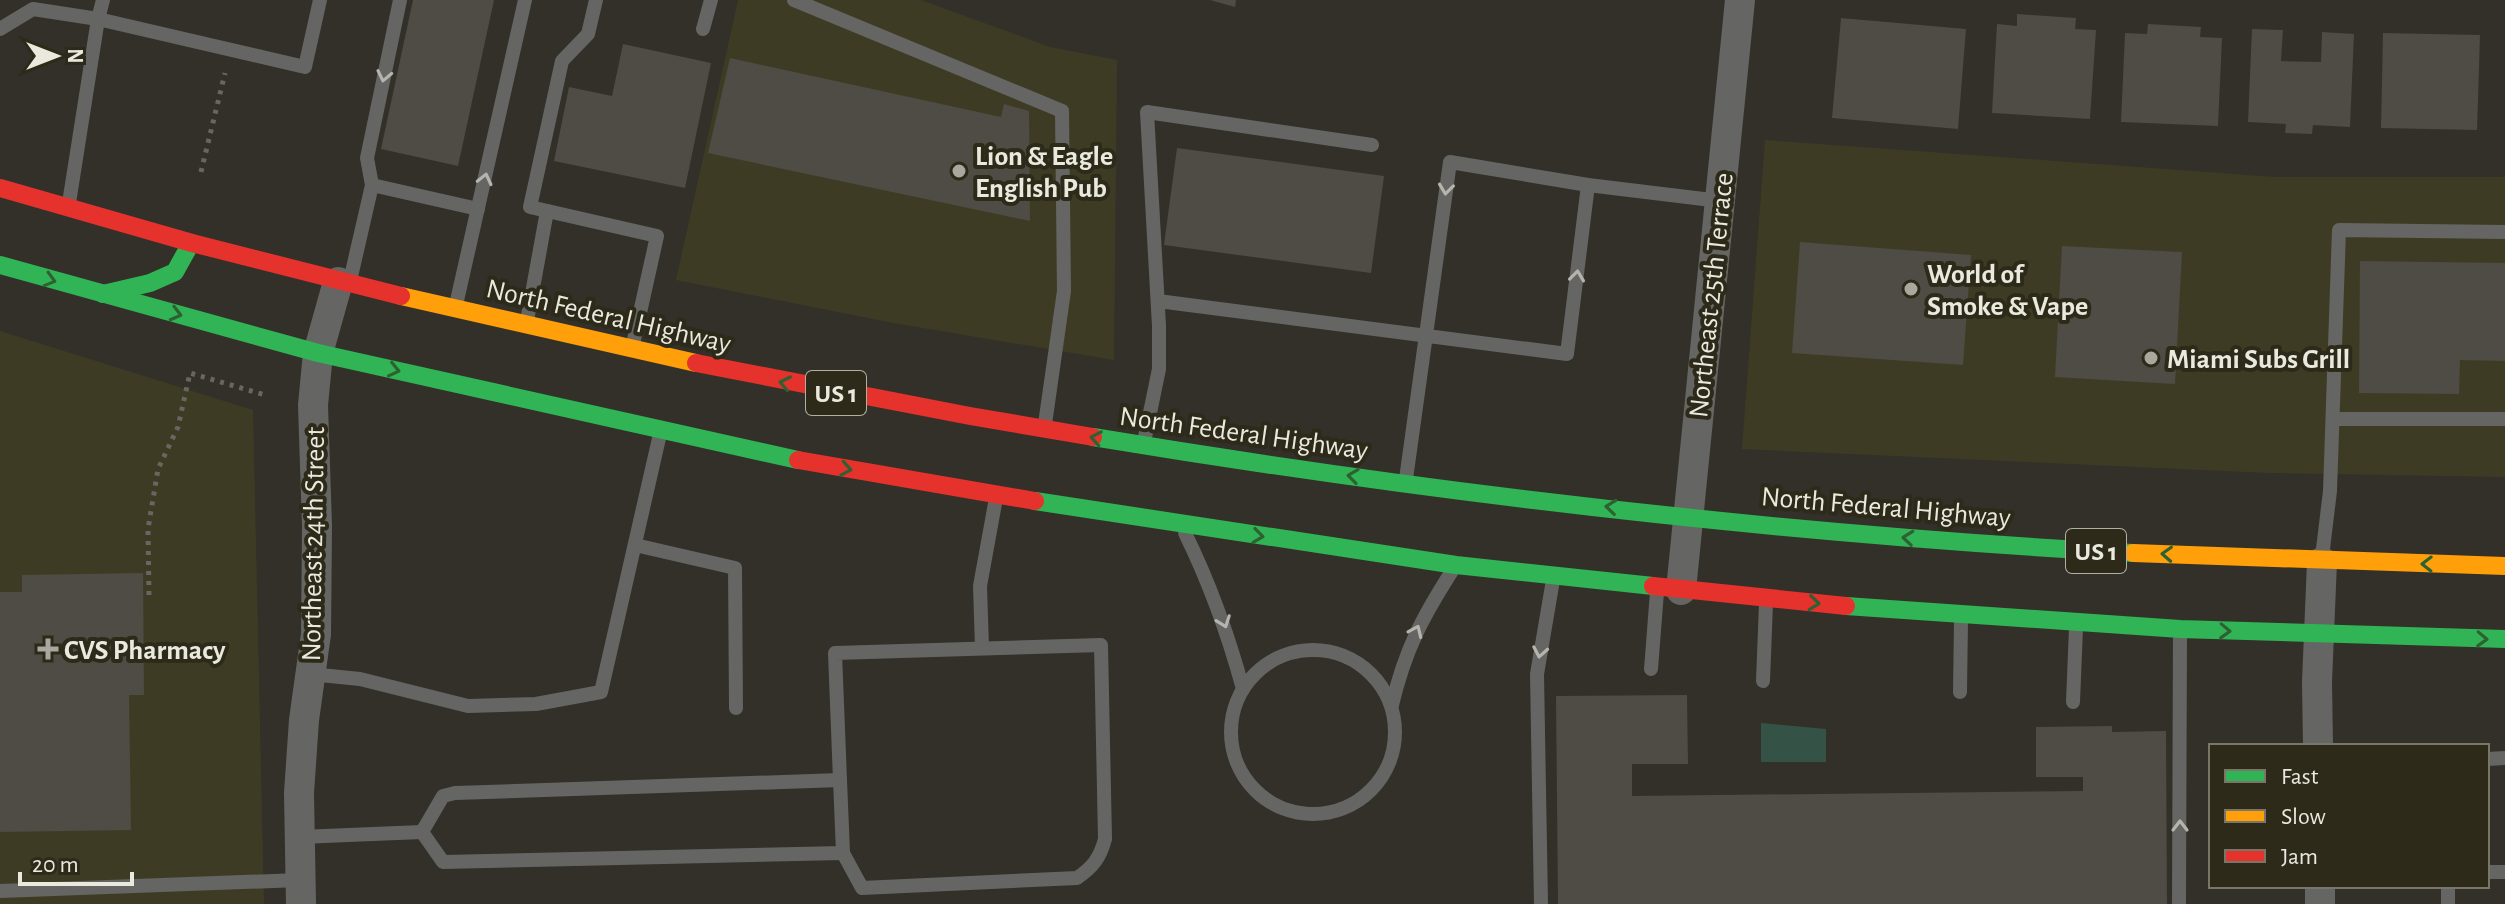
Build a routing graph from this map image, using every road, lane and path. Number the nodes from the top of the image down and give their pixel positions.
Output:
1 (103, 0) edge
2 (320, 0) edge
3 (400, 0) edge
4 (525, 0) edge
5 (596, 0) edge
6 (711, 0) edge
7 (794, 0) edge
8 (1740, 0) edge
9 (98, 19) junction
10 (0, 29) edge
11 (703, 29) dead end
12 (234, 50) junction
13 (1372, 145) dead end
14 (201, 172) dead end
15 (372, 185) junction
16 (1588, 185) junction
17 (0, 188) edge
18 (1720, 201) junction
19 (68, 208) junction
20 (478, 209) junction
21 (547, 211) junction
22 (2505, 232) edge
23 (191, 243) junction
24 (0, 265) edge
25 (344, 284) junction
26 (101, 294) junction
27 (1158, 301) junction
28 (455, 310) junction
29 (526, 326) junction
30 (1427, 337) junction
31 (632, 349) junction
32 (318, 353) junction
33 (265, 395) dead end
34 (2333, 419) junction
35 (2505, 419) edge
36 (1044, 428) junction
37 (660, 430) junction
38 (1143, 446) junction
39 (1405, 484) junction
40 (997, 493) junction
41 (1689, 516) junction
42 (1181, 525) junction
43 (635, 545) junction
44 (2322, 562) junction
45 (1456, 565) junction
46 (2505, 566) edge
47 (1554, 576) junction
48 (1669, 588) junction
49 (149, 595) dead end
50 (1766, 598) junction
51 (1961, 615) junction
52 (2076, 623) junction
53 (2180, 629) junction
54 (2320, 634) junction
55 (2505, 639) edge
56 (982, 648) junction
57 (1651, 669) dead end
58 (310, 674) junction
59 (1763, 681) dead end
60 (1243, 689) junction
61 (1960, 692) dead end
62 (2073, 702) dead end
63 (1392, 705) junction
64 (736, 708) dead end
65 (2318, 744) edge
66 (840, 780) junction
67 (422, 832) junction
68 (300, 837) junction
69 (843, 853) junction
70 (0, 891) edge
71 (301, 892) edge
72 (1541, 904) edge
73 (2179, 904) edge

1 - 9 lane
2 - 12 lane
3 -> 15 lane
20 -> 4 lane
5 - 21 lane
6 - 11 lane
7 - 36 lane
8 - 18 street, Northeast 25th Terrace
9 - 10 lane
9 - 12 lane
9 - 19 lane
12 - 14 path
13 - 27 lane
15 - 20 lane
15 - 25 lane
16 - 18 lane
30 -> 16 lane
16 -> 30 lane
17 - 19 main road, North Federal Highway / US 1
18 - 41 street, Northeast 25th Terrace
19 - 23 main road, North Federal Highway / US 1
20 - 28 lane
21 - 29 lane
21 - 31 lane
22 - 34 lane
23 - 25 main road, North Federal Highway / US 1
23 - 26 main road
24 -> 26 main road
25 - 28 main road, North Federal Highway / US 1
25 - 32 street, Northeast 24th Street
26 -> 32 main road
27 - 30 lane
27 - 38 lane
28 - 29 main road, North Federal Highway / US 1
29 - 31 main road, North Federal Highway / US 1
30 - 39 lane
36 -> 31 main road, North Federal Highway / US 1
32 -> 37 main road
32 - 58 street, Northeast 24th Street
33 - 49 path
34 - 35 lane
34 - 44 lane
38 -> 36 main road, North Federal Highway / US 1
37 -> 40 main road
37 - 43 lane
39 -> 38 main road, North Federal Highway / US 1
41 -> 39 main road, North Federal Highway / US 1
40 - 42 main road
40 - 56 lane
44 -> 41 main road, North Federal Highway / US 1
41 - 48 street, Northeast 25th Terrace
42 -> 45 main road
42 -> 60 lane
43 - 58 lane
43 - 64 lane
46 -> 44 main road, North Federal Highway / US 1
44 - 54 street
45 - 47 main road
63 -> 45 lane
47 - 48 main road
47 -> 72 lane
48 - 50 main road
48 - 57 lane
50 -> 51 main road
50 - 59 lane
51 - 52 main road
51 - 61 lane
52 - 53 main road
52 - 62 lane
53 -> 54 main road
73 -> 53 lane
54 -> 55 main road
54 - 65 street
56 - 66 lane
56 - 69 lane
58 - 68 street, Northeast 24th Street
60 - 63 lane
60 - 63 lane
66 - 67 lane
66 - 69 lane
67 - 68 lane
67 - 69 lane
68 - 71 street, Northeast 24th Street
70 - 71 lane

